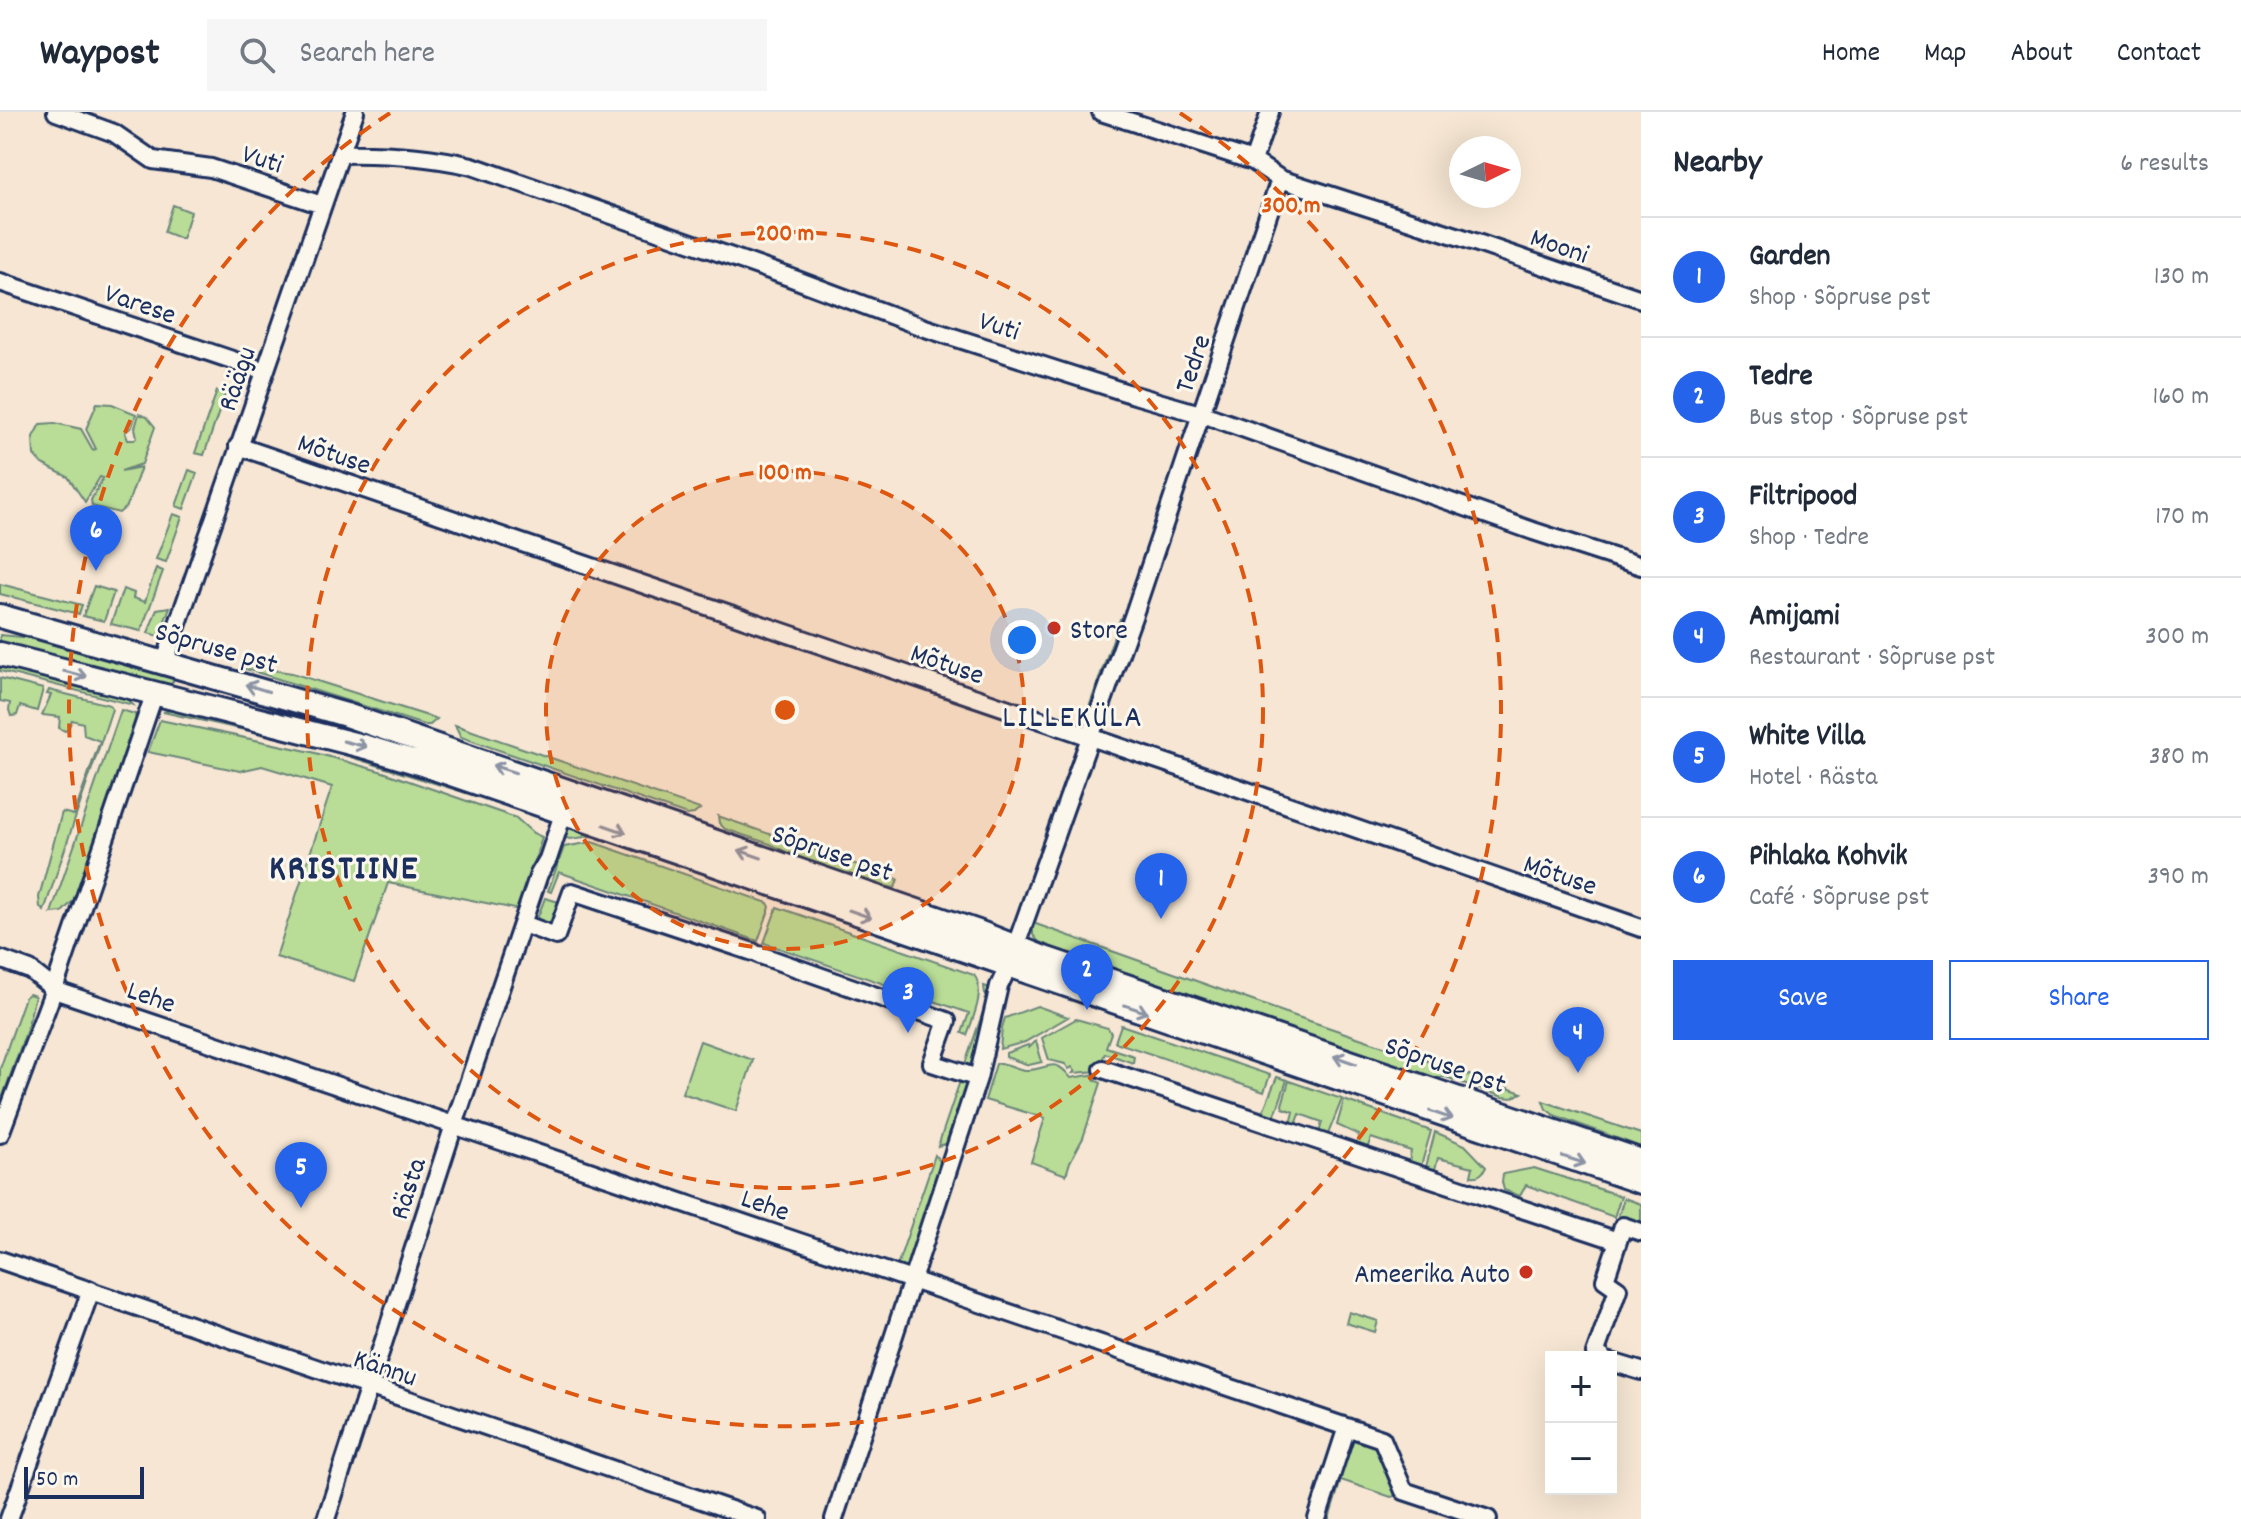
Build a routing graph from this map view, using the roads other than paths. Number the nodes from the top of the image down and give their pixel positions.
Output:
1 (56, 112) edge
2 (355, 112) edge
3 (1101, 112) edge
4 (1270, 112) edge
5 (340, 154) junction
6 (1253, 161) junction
7 (1280, 179) junction
8 (322, 205) junction
9 (0, 282) edge
10 (1641, 299) edge
11 (265, 371) junction
12 (1201, 413) junction
13 (238, 446) junction
14 (1641, 566) edge
15 (0, 616) edge
16 (0, 654) edge
17 (165, 661) junction
18 (154, 695) junction
19 (1091, 738) junction
20 (541, 803) junction
21 (564, 811) junction
22 (539, 874) junction
23 (523, 924) junction
24 (1641, 928) edge
25 (1013, 956) junction
26 (0, 959) edge
27 (54, 989) junction
28 (1103, 1069) dead end
29 (978, 1078) junction
30 (454, 1125) junction
31 (0, 1134) edge
32 (1641, 1161) edge
33 (1641, 1182) edge
34 (1641, 1232) edge
35 (1618, 1241) junction
36 (0, 1260) edge
37 (913, 1280) junction
38 (91, 1290) junction
39 (1596, 1351) edge
40 (1617, 1364) edge
41 (1641, 1371) edge
42 (370, 1388) junction
43 (1347, 1427) junction
44 (9, 1519) edge
45 (326, 1519) edge
46 (757, 1519) edge
47 (834, 1519) edge
48 (1317, 1519) edge
49 (1488, 1519) edge

1 - 8 street, Vuti
2 - 5 street, Räägu
3 - 6 street, Mooni
4 - 6 street
5 - 8 street, Räägu
5 - 12 street, Vuti
6 - 7 street, Mooni
7 - 10 street, Mooni
7 - 12 street, Tedre
8 - 11 street, Räägu
9 - 11 street, Varese
11 - 13 street, Räägu
12 - 14 street, Vuti
12 - 19 street, Tedre
13 - 17 street, Räägu
13 - 19 street, Mõtuse
15 - 17 main road, Sõpruse pst
16 -> 18 main road, Sõpruse pst
25 -> 17 main road, Sõpruse pst
18 -> 20 main road, Sõpruse pst
18 - 27 street
19 - 24 street, Mõtuse
19 - 25 street, Tedre
20 - 21 main road, Sõpruse pst
20 - 22 street, Rästa
21 - 22 street, Rästa
21 -> 25 main road, Sõpruse pst
22 - 23 street, Rästa
23 - 29 street
23 - 30 street, Rästa
25 - 29 street, Tedre
32 -> 25 main road, Sõpruse pst
25 -> 33 main road, Sõpruse pst
26 - 27 street, Lehe
27 - 30 street, Lehe
27 - 31 street
28 - 35 street
29 - 37 street, Tedre
30 - 37 street, Lehe
30 - 42 street, Rästa
34 - 35 street
35 - 39 street
36 - 38 street, Kännu
37 - 43 street, Lehe
37 - 47 street, Tedre
38 - 42 street, Kännu
38 - 44 street
40 - 41 street
42 - 45 street, Rästa
42 - 46 street, Kännu
43 - 48 street
43 - 49 street, Lehe

